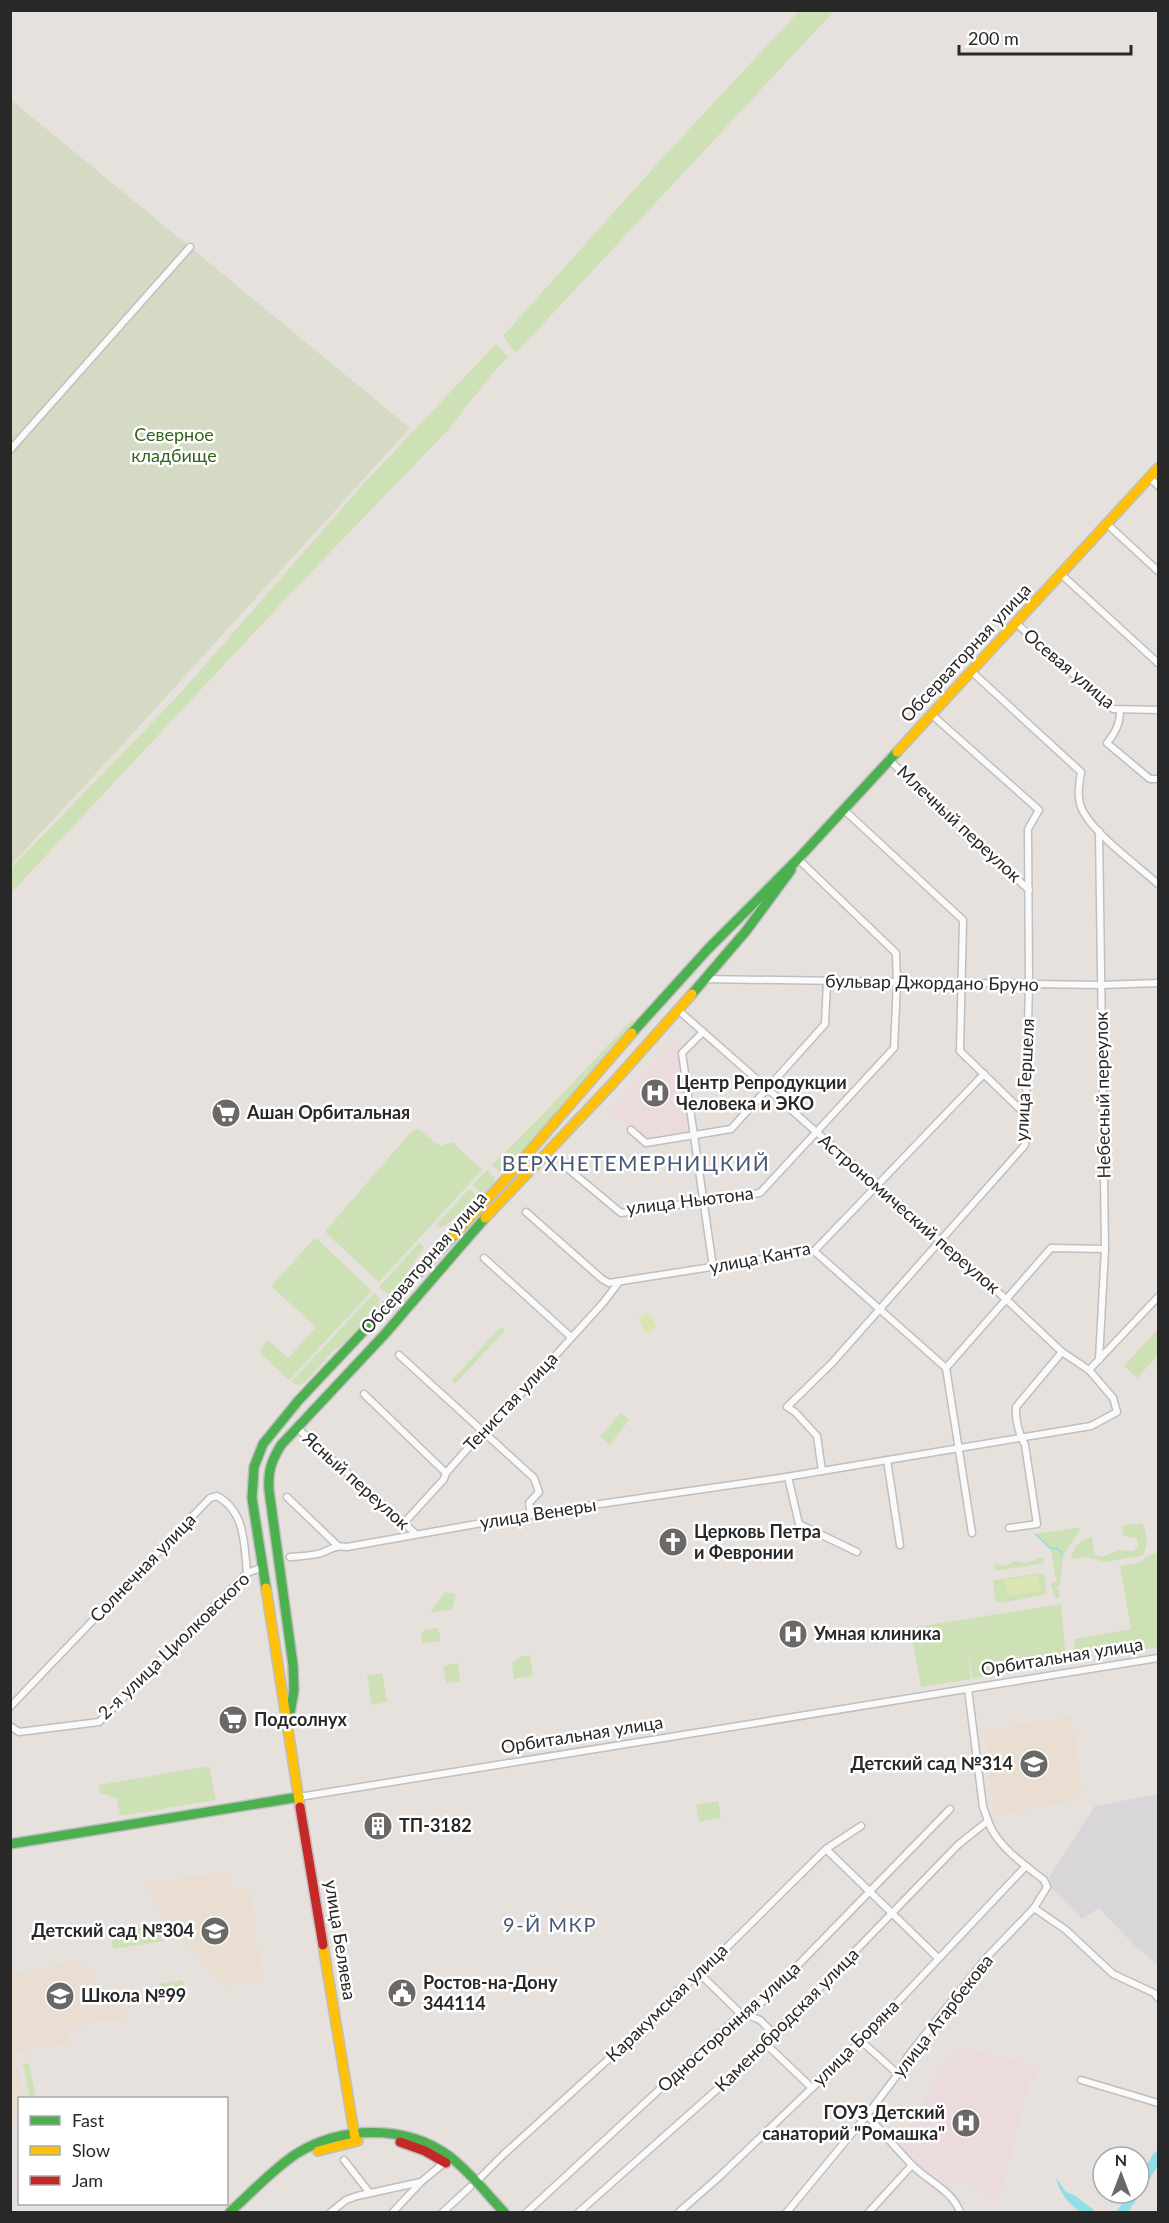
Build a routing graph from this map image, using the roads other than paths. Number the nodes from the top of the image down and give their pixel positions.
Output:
1 (190, 247) dead end
2 (10, 450) edge
3 (1158, 468) edge
4 (1150, 478) junction
5 (1158, 486) edge
6 (1107, 524) junction
7 (1158, 571) edge
8 (1062, 575) junction
9 (1017, 624) junction
10 (1158, 663) edge
11 (971, 671) junction
12 (1158, 710) edge
13 (1120, 711) junction
14 (932, 714) junction
15 (888, 759) junction
16 (1158, 779) edge
17 (843, 809) junction
18 (1099, 831) junction
19 (798, 859) junction
20 (1158, 885) edge
21 (1029, 890) junction
22 (708, 949) junction
23 (721, 961) junction
24 (705, 979) junction
25 (827, 982) junction
26 (897, 982) junction
27 (963, 983) junction
28 (1158, 983) edge
29 (1029, 984) junction
30 (1101, 985) junction
31 (677, 1009) junction
32 (703, 1032) junction
33 (597, 1072) junction
34 (984, 1074) junction
35 (612, 1084) junction
36 (767, 1089) junction
37 (1025, 1114) junction
38 (631, 1130) dead end
39 (816, 1132) junction
40 (692, 1135) junction
41 (566, 1167) dead end
42 (877, 1186) junction
43 (702, 1201) junction
44 (526, 1212) dead end
45 (939, 1241) junction
46 (1104, 1249) junction
47 (814, 1251) junction
48 (484, 1258) dead end
49 (713, 1267) junction
50 (619, 1282) junction
51 (1158, 1297) edge
52 (1007, 1300) junction
53 (879, 1309) junction
54 (572, 1337) junction
55 (356, 1340) junction
56 (1062, 1352) junction
57 (399, 1355) dead end
58 (360, 1359) junction
59 (1099, 1360) junction
60 (946, 1368) junction
61 (1089, 1370) junction
62 (364, 1394) dead end
63 (1091, 1426) joint
64 (296, 1427) junction
65 (484, 1433) junction
66 (1020, 1437) junction
67 (958, 1448) junction
68 (887, 1460) junction
69 (822, 1471) junction
70 (446, 1473) junction
71 (788, 1477) junction
72 (286, 1497) dead end
73 (531, 1515) junction
74 (404, 1523) junction
75 (1009, 1528) dead end
76 (972, 1533) dead end
77 (416, 1534) junction
78 (900, 1545) dead end
79 (338, 1546) junction
80 (857, 1552) dead end
81 (290, 1557) dead end
82 (263, 1567) junction
83 (247, 1573) junction
84 (268, 1600) junction
85 (286, 1608) junction
86 (1158, 1658) edge
87 (968, 1689) junction
88 (10, 1707) edge
89 (12, 1727) edge
90 (288, 1727) junction
91 (299, 1797) junction
92 (950, 1809) dead end
93 (988, 1821) junction
94 (861, 1826) dead end
95 (10, 1844) edge
96 (826, 1849) junction
97 (1026, 1866) junction
98 (872, 1891) junction
99 (1034, 1908) junction
100 (894, 1913) junction
101 (938, 1958) junction
102 (700, 1974) junction
103 (1158, 1998) edge
104 (744, 2015) junction
105 (773, 2033) junction
106 (861, 2041) junction
107 (767, 2045) junction
108 (898, 2074) junction
109 (1081, 2080) dead end
110 (812, 2088) junction
111 (1158, 2103) edge
112 (867, 2115) junction
113 (355, 2137) junction
114 (397, 2138) junction
115 (344, 2160) dead end
116 (445, 2162) junction
117 (912, 2165) junction
118 (421, 2182) junction
119 (473, 2185) junction
120 (369, 2192) junction
121 (230, 2212) edge
122 (240, 2212) edge
123 (331, 2212) edge
124 (393, 2212) edge
125 (443, 2212) edge
126 (494, 2212) edge
127 (504, 2212) edge
128 (527, 2212) edge
129 (579, 2212) edge
130 (679, 2212) edge
131 (788, 2212) edge
132 (871, 2212) edge
133 (960, 2212) edge

1 - 2 street
3 - 4 main road, Обсерваторная улица
4 - 5 street
4 - 6 main road, Обсерваторная улица
6 - 7 street
6 - 8 main road, Обсерваторная улица
8 - 9 main road, Обсерваторная улица
8 - 10 street
9 - 11 main road, Обсерваторная улица
9 - 13 street, Осевая улица
11 - 14 main road, Обсерваторная улица
11 - 18 street
12 - 13 street, Осевая улица
13 - 16 street
14 - 15 main road, Обсерваторная улица
14 - 21 street, улица Гершеля
15 - 17 main road, Обсерваторная улица
15 - 21 street, Млечный переулок
17 - 19 main road, Обсерваторная улица
17 - 27 street
18 - 20 street
18 - 30 street, Небесный переулок
19 - 22 main road, Обсерваторная улица
19 - 23 main road, Обсерваторная улица
19 - 26 street, улица Ньютона
21 - 29 street, улица Гершеля
22 - 23 main road
22 - 33 main road, Обсерваторная улица
23 - 24 main road, Обсерваторная улица
24 - 25 street, бульвар Джордано Бруно
24 - 31 main road, Обсерваторная улица
25 - 26 street, бульвар Джордано Бруно
25 - 36 street
26 - 27 street, бульвар Джордано Бруно
26 - 39 street, улица Ньютона
27 - 29 street, бульвар Джордано Бруно
27 - 34 street
28 - 30 street, бульвар Джордано Бруно
29 - 30 street, бульвар Джордано Бруно
29 - 37 street, улица Гершеля
30 - 46 street, Небесный переулок
31 - 32 street, Астрономический переулок
31 - 35 main road, Обсерваторная улица
32 - 36 street, Астрономический переулок
32 - 40 street
33 - 35 main road
33 - 55 main road, Обсерваторная улица
34 - 37 street
34 - 42 street, улица Канта
35 - 58 main road, Обсерваторная улица
36 - 39 street, Астрономический переулок
36 - 40 street
37 - 45 street, улица Гершеля
38 - 40 street
39 - 42 street, Астрономический переулок
39 - 43 street, улица Ньютона
40 - 43 street
41 - 43 street, улица Ньютона
42 - 45 street, Астрономический переулок
42 - 47 street, улица Канта
43 - 49 street
44 - 50 street
45 - 52 street, Астрономический переулок
45 - 53 street, улица Гершеля
46 - 52 street
46 - 59 street, Небесный переулок
47 - 49 street, улица Канта
47 - 53 street
48 - 54 street
49 - 50 street, улица Канта
50 - 54 street, Тенистая улица
51 - 59 street
52 - 56 street, Астрономический переулок
52 - 60 street
53 - 60 street
53 - 69 street, улица Гершеля
54 - 65 street, Тенистая улица
55 - 58 main road, Обсерваторная улица
55 - 82 main road, Обсерваторная улица
56 - 61 street, Астрономический переулок
56 - 66 street
57 - 65 street
58 - 64 main road, Обсерваторная улица
59 - 61 street
60 - 67 street
61 - 63 street, Астрономический переулок
62 - 70 street
63 - 66 street, улица Венеры
64 - 74 street, Ясный переулок
64 - 85 main road, Обсерваторная улица
65 - 70 street, Тенистая улица
65 - 73 street
66 - 67 street, улица Венеры
66 - 75 street
67 - 68 street, улица Венеры
67 - 76 street
68 - 69 street, улица Венеры
68 - 78 street
69 - 71 street, улица Венеры
70 - 74 street, Тенистая улица
71 - 73 street, улица Венеры
71 - 80 street
72 - 79 street
73 - 77 street, улица Венеры
74 - 77 street, Ясный переулок
77 - 79 street, улица Венеры
79 - 81 street, улица Венеры
82 - 83 street, 2-я улица Циолковского
82 - 84 main road, Обсерваторная улица
83 - 88 street, Солнечная улица
83 - 89 street, 2-я улица Циолковского
84 - 85 main road
84 - 90 main road, Обсерваторная улица
85 - 90 main road, Обсерваторная улица
86 - 87 street, Орбитальная улица
87 - 91 street, Орбитальная улица
87 - 93 street
90 - 91 main road, Обсерваторная улица
91 - 95 main road, Орбитальная улица
91 - 113 main road, улица Беляева
92 - 98 street, Односторонняя улица
93 - 97 street
93 - 100 street, Каменобродская улица
94 - 96 street, Каракумская улица
96 - 98 street
96 - 102 street, Каракумская улица
97 - 99 street, улица Атарбекова
97 - 101 street, улица Боряна
98 - 100 street
98 - 104 street, Односторонняя улица
99 - 103 street
99 - 108 street, улица Атарбекова
100 - 101 street
100 - 105 street, Каменобродская улица
101 - 106 street, улица Боряна
102 - 104 street
102 - 119 street, Каракумская улица
104 - 105 street
104 - 128 street, Односторонняя улица
105 - 107 street, Каменобродская улица
106 - 108 street
106 - 110 street, улица Боряна
107 - 110 street
107 - 129 street, Каменобродская улица
108 - 112 street, улица Атарбекова
109 - 111 street
110 - 130 street, улица Боряна
112 - 117 street
112 - 131 street, улица Атарбекова
113 - 114 main road
113 - 121 main road
113 - 122 main road
114 - 116 main road
114 - 119 main road
115 - 120 street
116 - 118 street
116 - 119 main road
117 - 132 street
117 - 133 street
118 - 120 street
118 - 124 street
119 - 125 street, Каракумская улица
119 - 126 main road
119 - 127 main road
120 - 123 street

